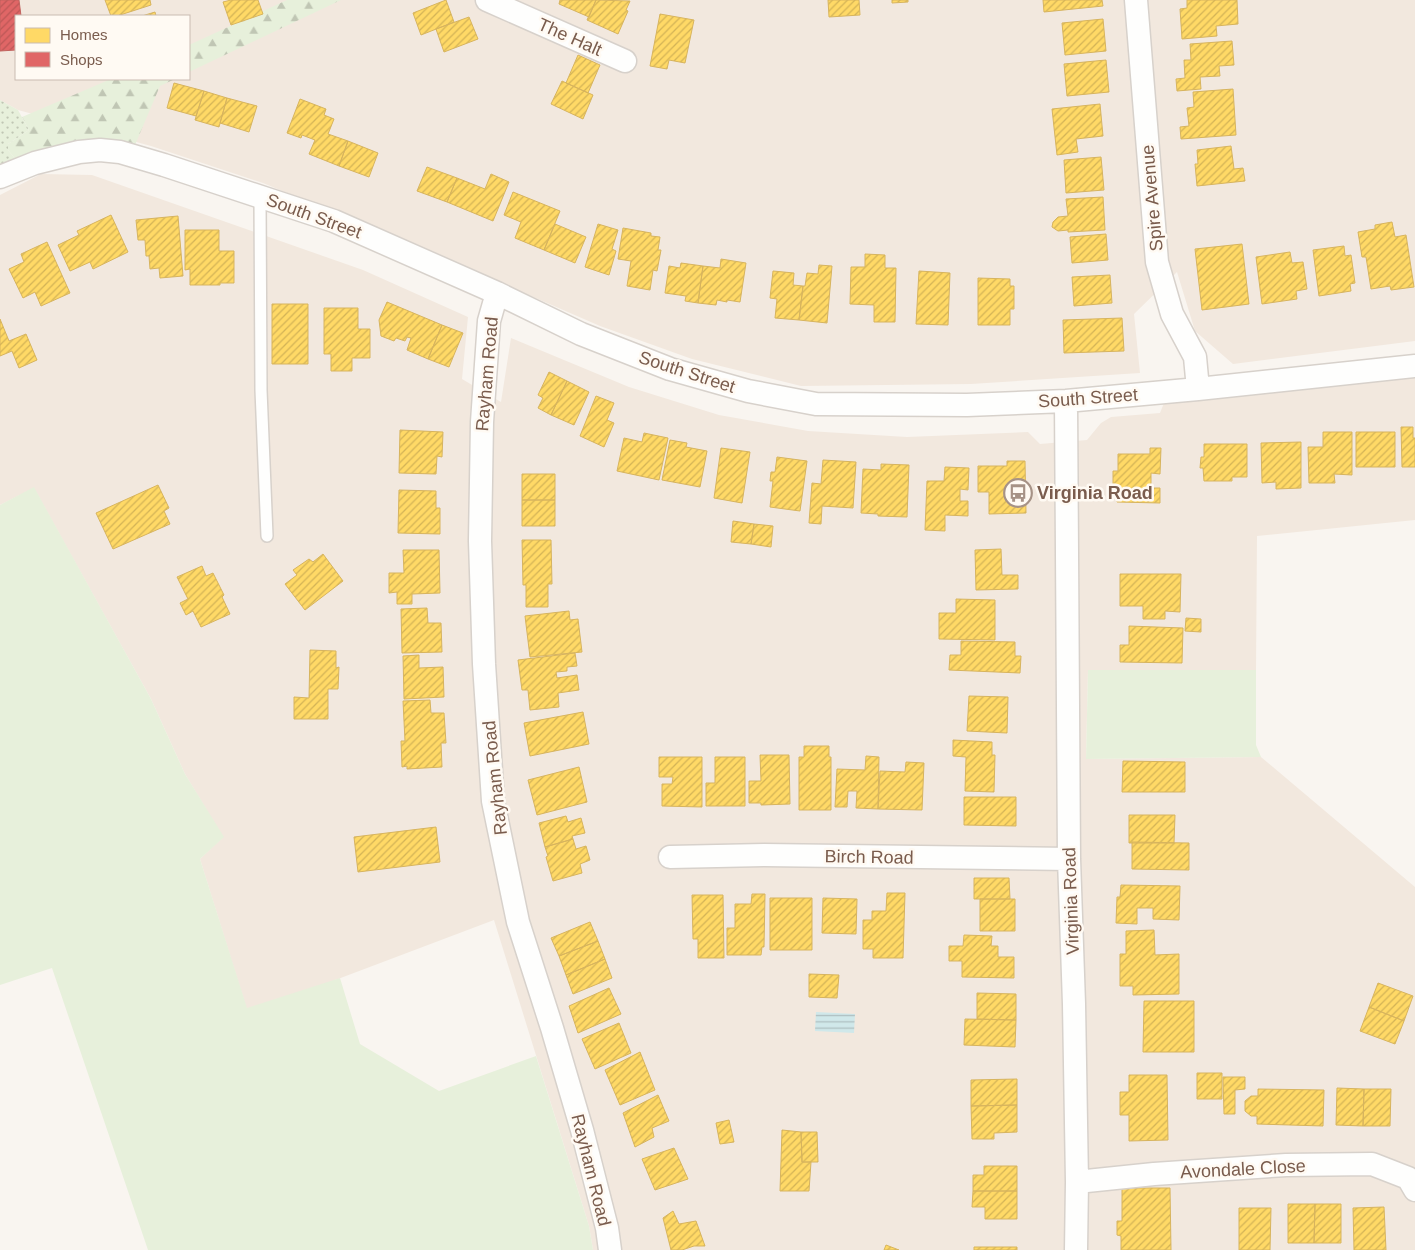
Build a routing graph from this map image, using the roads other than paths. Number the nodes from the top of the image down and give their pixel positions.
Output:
1 (487, 0) edge
2 (1136, 0) edge
3 (625, 62) dead end
4 (0, 177) edge
5 (260, 197) junction
6 (497, 293) junction
7 (1415, 366) edge
8 (1198, 389) junction
9 (1066, 401) junction
10 (267, 536) dead end
11 (670, 857) dead end
12 (1069, 860) junction
13 (1413, 1177) edge
14 (1077, 1182) junction
15 (610, 1250) edge
16 (1076, 1250) edge

1 - 3 street, The Halt
2 - 8 street, Spire Avenue
4 - 5 street, South Street
5 - 6 street, South Street
5 - 10 lane
6 - 9 street, South Street
6 - 15 street, Rayham Road
7 - 8 street, South Street
8 - 9 street, South Street
9 - 12 street, Virginia Road
11 - 12 street, Birch Road
12 - 14 street, Virginia Road
13 - 14 street, Avondale Close
14 - 16 street, Virginia Road

